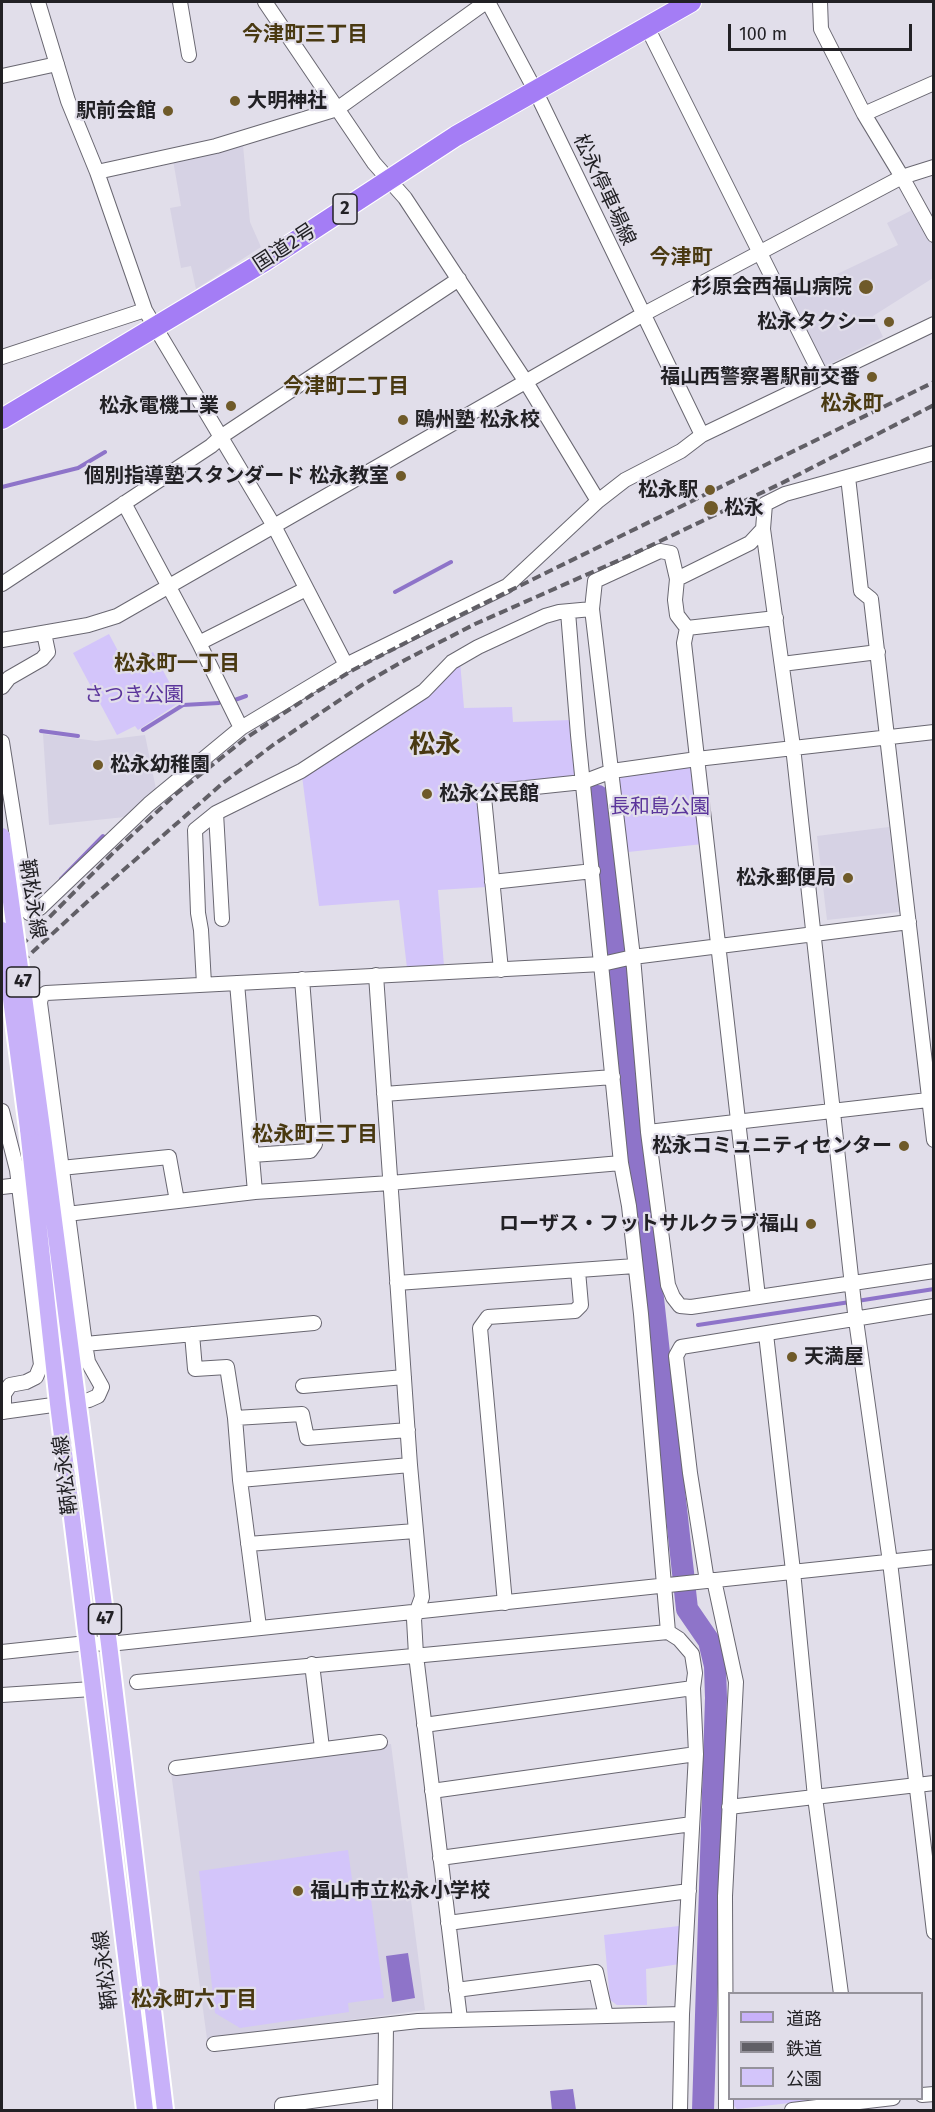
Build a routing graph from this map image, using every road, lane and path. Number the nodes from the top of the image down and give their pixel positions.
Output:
1 (38, 2) edge
2 (180, 2) edge
3 (265, 2) edge
4 (487, 2) edge
5 (691, 2) edge
6 (820, 2) edge
7 (647, 27) junction
8 (189, 56) dead end
9 (57, 64) junction
10 (2, 76) edge
11 (933, 82) edge
12 (535, 90) junction
13 (337, 109) junction
14 (864, 114) junction
15 (933, 167) edge
16 (98, 172) junction
17 (902, 177) junction
18 (390, 180) junction
19 (933, 235) edge
20 (758, 253) junction
21 (459, 279) junction
22 (145, 310) junction
23 (642, 315) junction
24 (119, 320) junction
25 (933, 324) edge
26 (155, 328) junction
27 (128, 345) junction
28 (2, 357) edge
29 (822, 377) junction
30 (526, 382) junction
31 (2, 419) edge
32 (702, 435) junction
33 (222, 436) junction
34 (933, 453) edge
35 (848, 477) junction
36 (598, 501) junction
37 (124, 503) junction
38 (274, 526) junction
39 (763, 529) junction
40 (677, 579) junction
41 (2, 584) edge
42 (169, 587) junction
43 (306, 589) junction
44 (592, 609) junction
45 (568, 612) junction
46 (776, 618) junction
47 (687, 628) junction
48 (44, 633) junction
49 (2, 640) edge
50 (199, 644) junction
51 (878, 652) junction
52 (782, 664) junction
53 (346, 665) junction
54 (2, 687) edge
55 (241, 728) junction
56 (933, 732) edge
57 (888, 737) junction
58 (2, 742) edge
59 (793, 747) junction
60 (697, 759) junction
61 (612, 771) junction
62 (583, 782) junction
63 (216, 813) junction
64 (2, 836) edge
65 (592, 871) junction
66 (492, 882) junction
67 (28, 913) junction
68 (2, 916) edge
69 (222, 919) dead end
70 (909, 922) junction
71 (2, 930) edge
72 (814, 932) junction
73 (719, 946) junction
74 (633, 957) junction
75 (602, 964) junction
76 (501, 970) junction
77 (376, 975) junction
78 (302, 979) junction
79 (237, 983) junction
80 (204, 984) junction
81 (40, 1003) junction
82 (2, 1007) edge
83 (613, 1077) junction
84 (384, 1094) junction
85 (928, 1100) junction
86 (2, 1111) edge
87 (833, 1112) junction
88 (738, 1122) junction
89 (35, 1129) junction
90 (648, 1132) junction
91 (933, 1140) edge
92 (252, 1155) junction
93 (621, 1163) junction
94 (61, 1168) junction
95 (390, 1182) junction
96 (19, 1185) junction
97 (2, 1187) edge
98 (255, 1191) junction
99 (177, 1201) junction
100 (67, 1214) junction
101 (635, 1266) junction
102 (578, 1270) junction
103 (933, 1270) edge
104 (397, 1283) junction
105 (853, 1289) junction
106 (758, 1297) junction
107 (933, 1306) edge
108 (856, 1316) junction
109 (314, 1323) dead end
110 (192, 1334) junction
111 (766, 1334) junction
112 (85, 1344) junction
113 (404, 1377) junction
114 (303, 1386) dead end
115 (78, 1402) junction
116 (58, 1404) junction
117 (3, 1412) edge
118 (235, 1418) junction
119 (408, 1430) junction
120 (410, 1464) junction
121 (240, 1480) junction
122 (415, 1531) junction
123 (248, 1544) junction
124 (933, 1557) edge
125 (890, 1562) junction
126 (793, 1571) junction
127 (708, 1581) junction
128 (668, 1584) junction
129 (506, 1603) junction
130 (416, 1612) junction
131 (259, 1627) junction
132 (668, 1632) junction
133 (87, 1643) junction
134 (109, 1644) junction
135 (2, 1652) edge
136 (416, 1655) junction
137 (312, 1664) junction
138 (137, 1682) dead end
139 (693, 1688) junction
140 (92, 1689) junction
141 (2, 1695) edge
142 (424, 1725) junction
143 (380, 1742) dead end
144 (322, 1748) junction
145 (696, 1754) junction
146 (176, 1768) dead end
147 (933, 1783) edge
148 (916, 1785) junction
149 (432, 1791) junction
150 (815, 1797) junction
151 (729, 1807) junction
152 (692, 1824) junction
153 (440, 1858) junction
154 (689, 1891) junction
155 (448, 1923) junction
156 (933, 1932) edge
157 (456, 1990) junction
158 (837, 1992) edge
159 (728, 2005) edge
160 (682, 2014) junction
161 (606, 2016) junction
162 (460, 2019) junction
163 (386, 2025) junction
164 (213, 2044) dead end
165 (385, 2091) junction
166 (853, 2101) edge
167 (145, 2110) edge
168 (165, 2110) edge
169 (282, 2110) edge
170 (385, 2110) edge
171 (680, 2110) edge
172 (726, 2110) edge
173 (792, 2110) edge

1 - 9 street
2 - 8 street
3 - 13 street
4 - 12 street, 松永停車場線
4 - 13 street
5 - 7 highway, 国道2号 / 2
6 - 14 street
7 - 12 highway, 国道2号 / 2
7 - 20 street
9 - 10 street
9 - 16 street
11 - 14 street
12 - 18 highway, 国道2号 / 2
12 - 23 street, 松永停車場線
13 - 16 street
13 - 18 street
14 - 17 street
15 - 17 street
16 - 22 street
17 - 19 street
17 - 20 street
18 - 21 street
18 - 26 highway, 国道2号 / 2
20 - 23 street
20 - 29 street
21 - 30 street
21 - 33 street
22 - 24 street
22 - 26 street
23 - 30 street
23 - 32 street, 松永停車場線
24 - 27 street
24 - 28 street
25 - 29 street
26 - 27 highway, 国道2号 / 2
26 - 33 street
27 - 31 highway, 国道2号 / 2
29 - 32 street
30 - 36 street
30 - 38 street
32 - 36 street
33 - 37 street
33 - 38 street
34 - 35 street
35 - 39 street
35 - 51 street
36 - 53 street
37 - 41 street
37 - 42 street
38 - 42 street
38 - 43 street
39 - 40 street
39 - 46 street
40 - 44 street
40 - 47 street
42 - 48 street
42 - 50 street
43 - 50 street
43 - 53 street
44 - 45 street
44 - 61 street
45 - 62 street
45 - 63 street
46 - 47 street
46 - 52 street
47 - 60 street
48 - 49 street
48 - 54 street
50 - 55 street
51 - 52 street
51 - 57 street
52 - 59 street
53 - 55 street
55 - 67 street
56 - 57 street
57 - 59 street
57 - 70 street
58 - 67 street
59 - 60 street
59 - 72 street
60 - 61 street
60 - 73 street
61 - 62 street
61 - 74 street
62 - 65 street
62 - 66 street
63 - 69 street
63 - 80 street
64 - 89 main road, 鞆松永線 / 47, bridge
65 - 66 street
65 - 75 street
66 - 76 street
67 - 68 street
70 - 72 street
70 - 85 street
71 - 89 main road, 鞆松永線 / 47, bridge
72 - 73 street
72 - 87 street
73 - 74 street
73 - 88 street
74 - 75 street
74 - 90 street
75 - 76 street
75 - 83 street
76 - 77 street
77 - 78 street
77 - 84 street
78 - 79 street
78 - 92 street
79 - 80 street
79 - 92 street
80 - 81 street
81 - 82 street
81 - 94 street
83 - 84 street
83 - 93 street
84 - 95 street
85 - 87 street
85 - 91 street
86 - 96 street
87 - 88 street
87 - 105 street
88 - 90 street
88 - 106 street
89 - 115 main road, 鞆松永線 / 47
89 - 116 main road, 鞆松永線 / 47
90 - 106 street
92 - 98 street
93 - 95 street
93 - 101 street
94 - 99 street
94 - 100 street
95 - 98 street
95 - 104 street
96 - 97 street
96 - 117 street
98 - 99 street
99 - 100 street
100 - 112 street
101 - 102 street
101 - 128 street
102 - 104 street
102 - 129 street
103 - 105 street
104 - 113 street
105 - 106 street
105 - 108 street
107 - 108 street
108 - 111 street
108 - 125 street
109 - 110 street
110 - 112 street
110 - 118 street
111 - 126 street
111 - 127 street
112 - 115 street
113 - 114 street
113 - 119 street
115 - 116 street
115 - 134 main road, 鞆松永線 / 47
116 - 117 street
116 - 133 main road, 鞆松永線 / 47
118 - 119 street
118 - 121 street
119 - 120 street
120 - 121 street
120 - 122 street
121 - 123 street
122 - 123 street
122 - 130 street
123 - 131 street
124 - 125 street
125 - 126 street
125 - 148 street
126 - 127 street
126 - 150 street
127 - 128 street
127 - 151 street
128 - 129 street
128 - 132 street
129 - 130 street
130 - 131 street
130 - 136 street
131 - 134 street
132 - 136 street
132 - 139 street
133 - 134 street
133 - 135 street
133 - 140 main road, 鞆松永線 / 47
134 - 168 main road, 鞆松永線 / 47
136 - 137 street
136 - 142 street
137 - 138 street
137 - 144 street
139 - 142 street
139 - 145 street
140 - 141 street
140 - 167 main road, 鞆松永線 / 47
142 - 149 street
143 - 144 street
144 - 146 street
145 - 149 street
145 - 152 street
147 - 148 street
148 - 150 street
148 - 156 street
149 - 153 street
150 - 151 street
150 - 158 street
151 - 159 street
152 - 153 street
152 - 154 street
153 - 155 street
154 - 155 street
154 - 160 street
155 - 157 street
157 - 161 street
157 - 162 street
159 - 172 street
160 - 161 street
160 - 171 street
161 - 162 street
162 - 163 street
163 - 164 street
163 - 165 street
165 - 169 street
165 - 170 street
166 - 173 street

